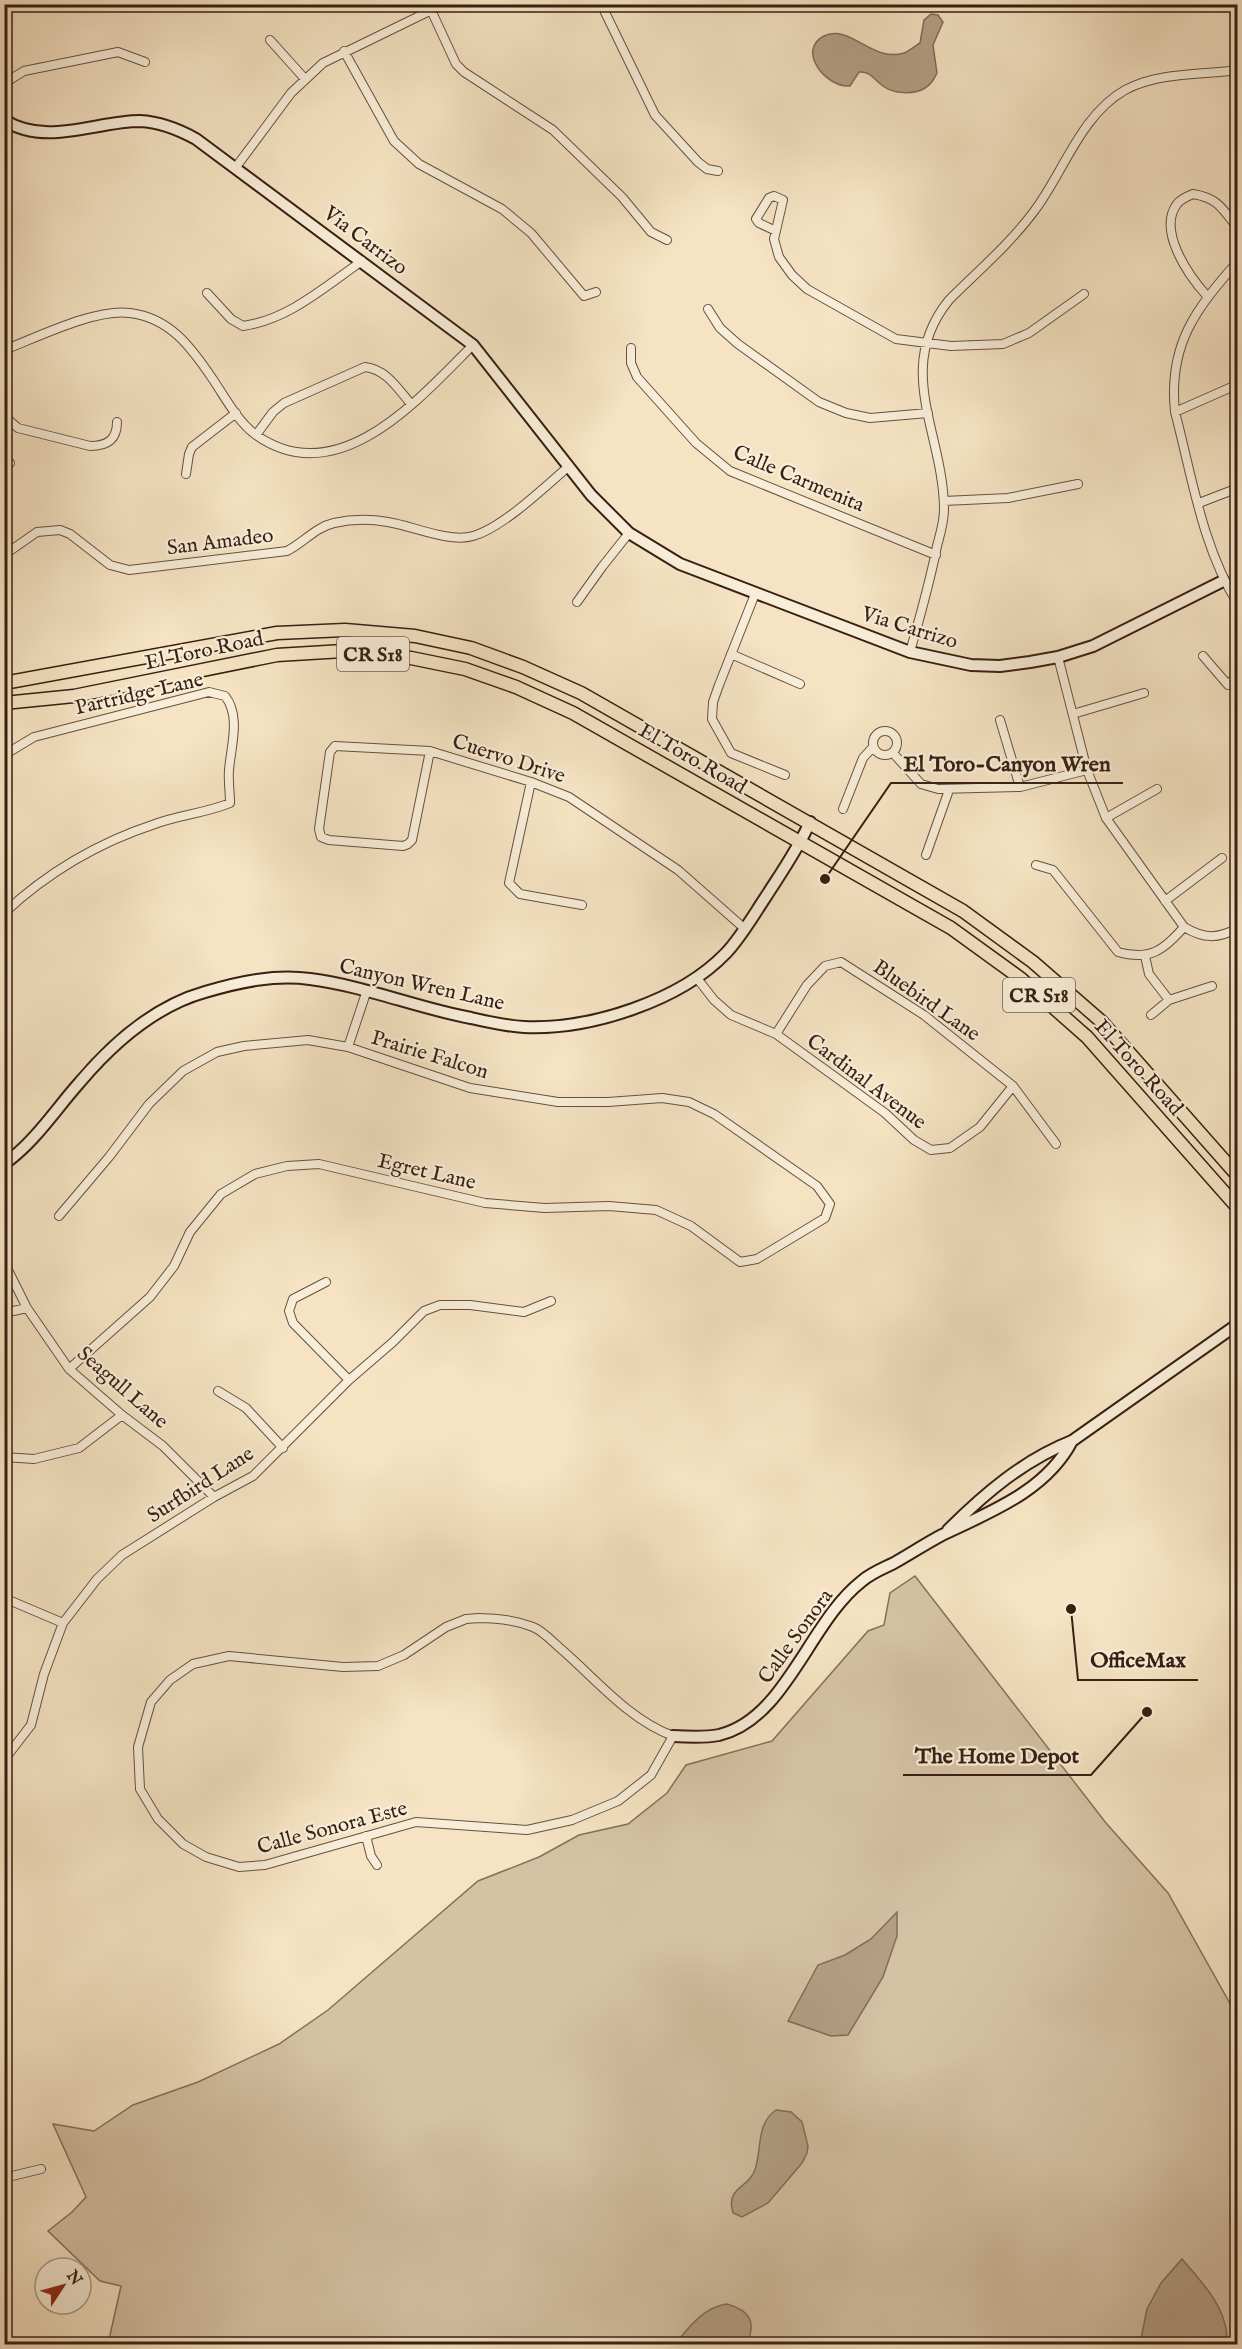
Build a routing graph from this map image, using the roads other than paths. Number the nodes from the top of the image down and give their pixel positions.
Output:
1 (444, 4) edge
2 (601, 4) edge
3 (431, 10) junction
4 (270, 40) dead end
5 (344, 51) junction
6 (145, 62) dead end
7 (1238, 70) edge
8 (305, 79) junction
9 (4, 86) edge
10 (4, 120) edge
11 (236, 167) junction
12 (718, 171) dead end
13 (1238, 229) edge
14 (776, 231) junction
15 (667, 240) dead end
16 (362, 261) junction
17 (1238, 261) edge
18 (596, 292) dead end
19 (207, 293) dead end
20 (1084, 294) dead end
21 (1207, 296) junction
22 (708, 309) dead end
23 (926, 343) junction
24 (473, 345) junction
25 (631, 348) dead end
26 (4, 350) edge
27 (1238, 388) edge
28 (411, 404) junction
29 (1175, 412) junction
30 (236, 413) junction
31 (928, 413) junction
32 (4, 416) edge
33 (117, 422) dead end
34 (256, 435) junction
35 (569, 466) junction
36 (186, 474) dead end
37 (1078, 484) dead end
38 (1238, 488) edge
39 (944, 501) junction
40 (1198, 503) junction
41 (629, 533) junction
42 (4, 555) edge
43 (936, 555) junction
44 (1223, 581) junction
45 (755, 594) junction
46 (577, 602) dead end
47 (1238, 604) edge
48 (910, 652) junction
49 (731, 654) junction
50 (1203, 656) dead end
51 (1058, 657) junction
52 (1238, 674) edge
53 (4, 683) edge
54 (800, 684) dead end
55 (1144, 693) dead end
56 (4, 704) edge
57 (1072, 714) junction
58 (1000, 720) dead end
59 (873, 747) junction
60 (430, 751) junction
61 (893, 753) junction
62 (4, 755) edge
63 (1088, 770) junction
64 (786, 775) dead end
65 (531, 782) junction
66 (1020, 787) junction
67 (1157, 789) dead end
68 (949, 790) junction
69 (843, 809) dead end
70 (1106, 818) junction
71 (810, 822) junction
72 (800, 843) junction
73 (926, 855) dead end
74 (1222, 858) dead end
75 (1036, 865) dead end
76 (1165, 901) junction
77 (582, 905) dead end
78 (4, 913) edge
79 (1184, 927) junction
80 (1238, 928) edge
81 (745, 929) junction
82 (1145, 956) junction
83 (696, 977) junction
84 (1212, 986) dead end
85 (367, 990) junction
86 (1169, 1000) junction
87 (1151, 1015) dead end
88 (776, 1034) junction
89 (348, 1047) junction
90 (1013, 1086) junction
91 (1056, 1144) dead end
92 (4, 1164) edge
93 (1238, 1176) edge
94 (830, 1203) joint
95 (1238, 1208) edge
96 (59, 1216) dead end
97 (4, 1262) edge
98 (326, 1282) dead end
99 (551, 1302) dead end
100 (27, 1308) junction
101 (4, 1313) edge
102 (1238, 1324) edge
103 (69, 1369) junction
104 (349, 1380) junction
105 (218, 1391) dead end
106 (122, 1415) junction
107 (1072, 1441) junction
108 (283, 1448) junction
109 (4, 1457) edge
110 (989, 1491) junction
111 (214, 1497) junction
112 (1007, 1503) junction
113 (942, 1535) junction
114 (4, 1598) edge
115 (63, 1623) junction
116 (673, 1736) junction
117 (5, 1758) edge
118 (366, 1836) junction
119 (377, 1865) dead end
120 (41, 2169) dead end
121 (4, 2178) edge

1 - 3 street
2 - 12 street
3 - 5 street
3 - 15 street
4 - 8 street
5 - 8 street
5 - 18 street
6 - 9 street
7 - 23 street
8 - 11 street
10 - 11 street, Via Carrizo
11 - 16 street, Via Carrizo
13 - 21 street
14 - 14 street
14 - 23 street
16 - 19 street
16 - 24 street, Via Carrizo
17 - 21 street
20 - 23 street
21 - 29 street
22 - 31 street
23 - 31 street
24 - 28 street
24 - 35 street, Via Carrizo
25 - 43 street, Calle Carmenita
26 - 30 street
27 - 29 street
28 - 34 street
28 - 34 street
29 - 40 street
30 - 34 street
30 - 36 street
31 - 39 street
32 - 33 street
35 - 41 street, Via Carrizo
35 - 42 street, San Amadeo
37 - 39 street
38 - 40 street
39 - 43 street
40 - 44 street
41 - 45 street, Via Carrizo
41 - 46 street
43 - 48 street
44 - 47 street
44 - 51 street, Via Carrizo
45 - 48 street, Via Carrizo
45 - 49 street
48 - 51 street, Via Carrizo
49 - 54 street
49 - 64 street
50 - 52 street
51 - 57 street
53 - 71 main road, El Toro Road / CR S18
55 - 57 street
56 - 72 main road, El Toro Road / CR S18
57 - 63 street
58 - 66 street
59 - 61 street
59 - 61 street
59 - 69 street
60 - 60 street, Cuervo Drive
60 - 65 street, Cuervo Drive
61 - 68 street
62 - 78 street, Partridge Lane
63 - 66 street
63 - 70 street
65 - 77 street
65 - 81 street, Cuervo Drive
66 - 68 street
67 - 70 street
68 - 73 street
70 - 76 street
71 - 72 street, Canyon Wren Lane
71 - 93 main road, El Toro Road / CR S18
72 - 81 street, Canyon Wren Lane
72 - 95 main road, El Toro Road / CR S18
74 - 76 street
75 - 82 street
76 - 79 street
79 - 80 street
79 - 82 street
81 - 83 street, Canyon Wren Lane
82 - 86 street
83 - 85 street, Canyon Wren Lane
83 - 88 street, Cardinal Avenue
84 - 86 street
85 - 89 street
85 - 92 street, Canyon Wren Lane
86 - 87 street
88 - 90 street, Cardinal Avenue
88 - 90 street, Bluebird Lane
89 - 94 street, Prairie Falcon
89 - 96 street, Prairie Falcon
90 - 91 street, Bluebird Lane
94 - 103 street, Egret Lane
97 - 100 street, Seagull Lane
98 - 104 street
99 - 104 street, Surfbird Lane
100 - 101 street
100 - 103 street, Seagull Lane
102 - 107 street, Calle Sonora
103 - 106 street, Seagull Lane
104 - 108 street, Surfbird Lane
105 - 108 street
106 - 109 street
106 - 111 street, Seagull Lane
107 - 110 street, Calle Sonora
107 - 112 street, Calle Sonora
108 - 111 street, Surfbird Lane
110 - 112 street
110 - 113 street, Calle Sonora
111 - 115 street, Surfbird Lane
112 - 113 street, Calle Sonora
113 - 116 street, Calle Sonora
114 - 115 street
115 - 117 street, Surfbird Lane
116 - 118 street, Calle Sonora Este
116 - 118 street, Calle Sonora Este
118 - 119 street
120 - 121 street

